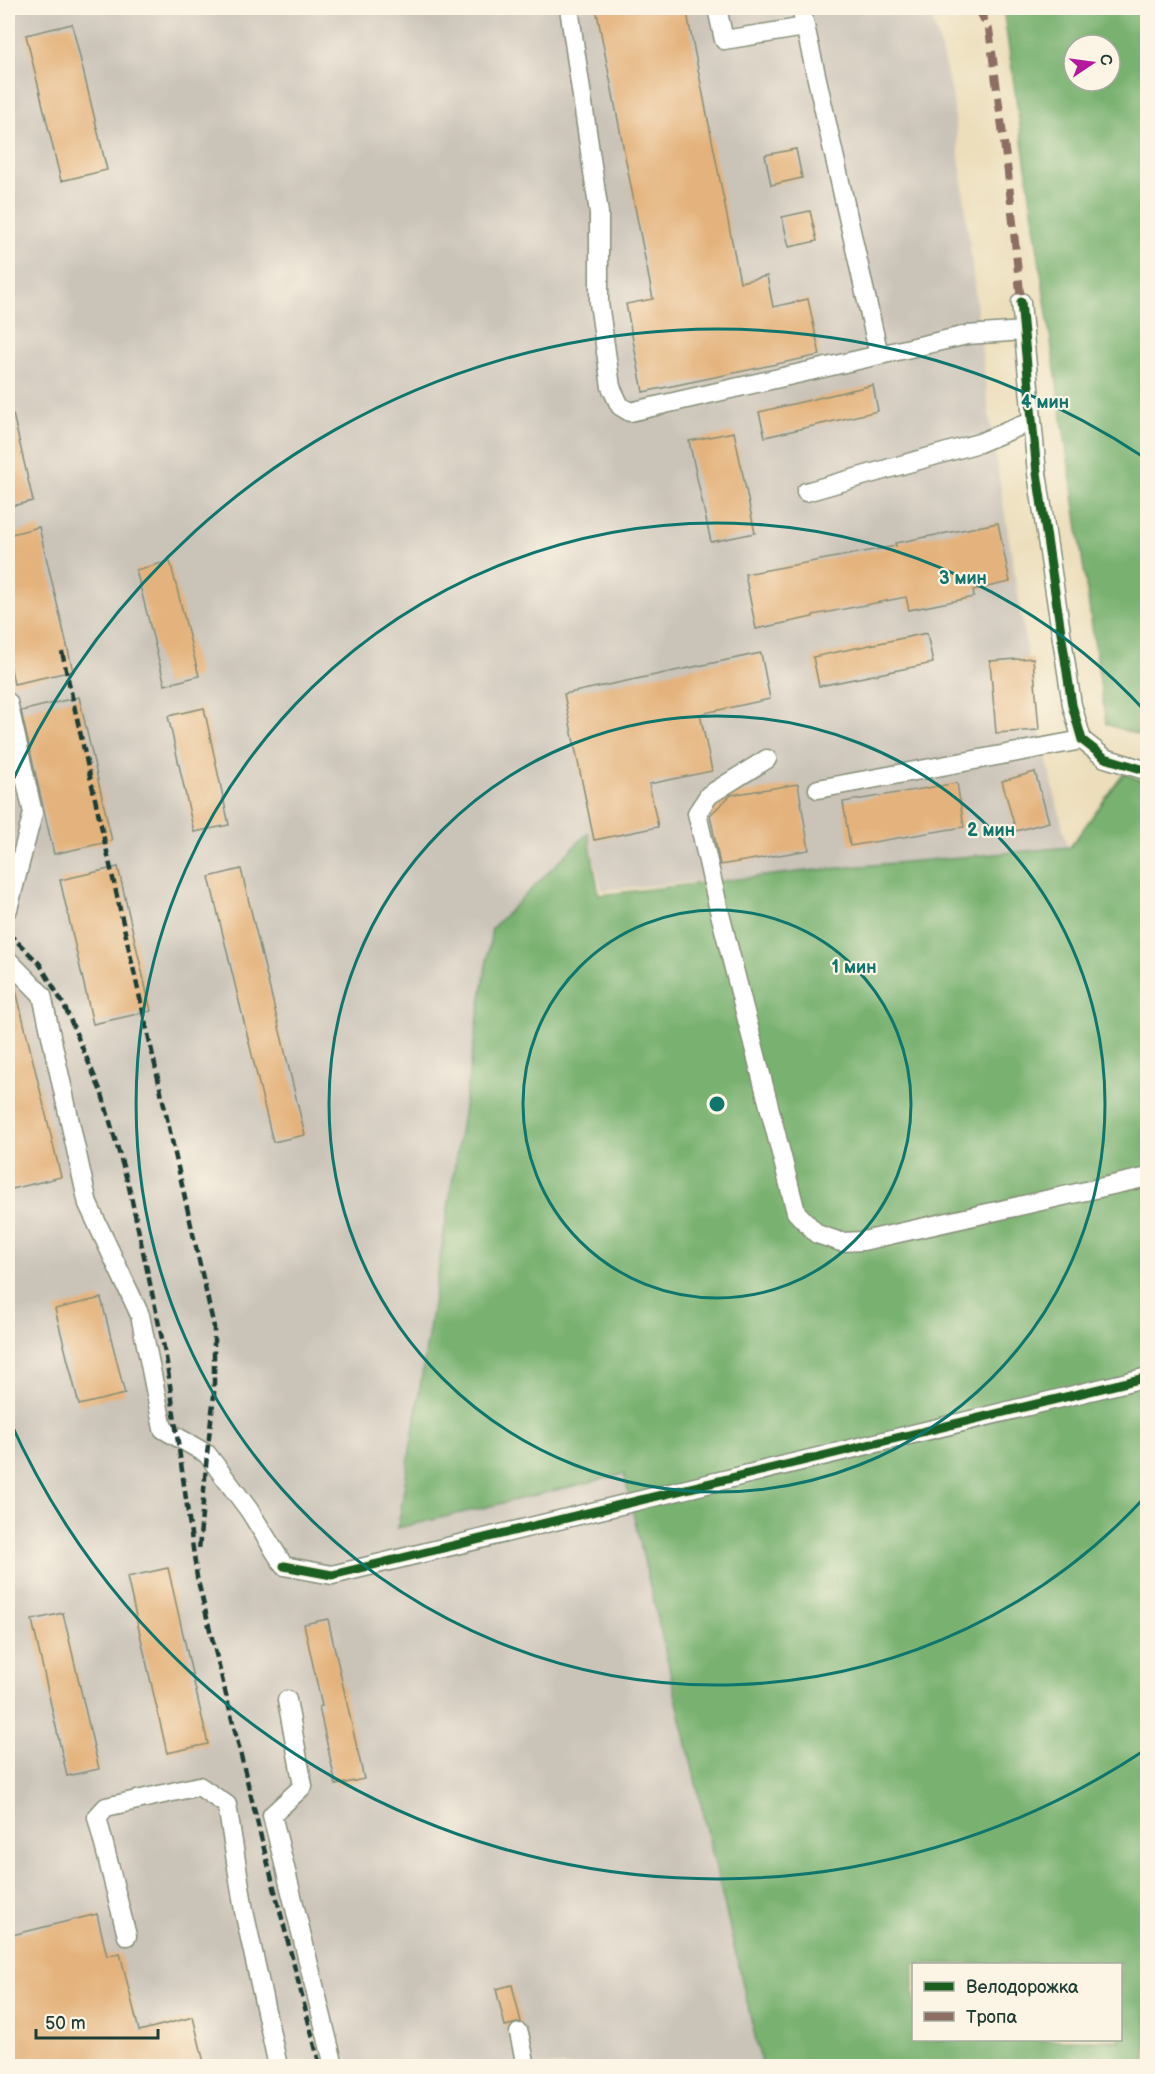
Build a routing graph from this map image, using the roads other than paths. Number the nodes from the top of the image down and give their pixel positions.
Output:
1 (569, 8) edge
2 (717, 8) edge
3 (801, 8) edge
4 (805, 27) junction
5 (1021, 302) dead end
6 (1024, 331) junction
7 (879, 355) junction
8 (1032, 423) junction
9 (806, 492) dead end
10 (8, 702) edge
11 (1082, 740) junction
12 (767, 759) dead end
13 (1148, 771) edge
14 (818, 789) dead end
15 (8, 909) edge
16 (8, 960) edge
17 (1148, 1177) edge
18 (1148, 1377) edge
19 (287, 1700) dead end
20 (127, 1936) dead end
21 (519, 2033) dead end
22 (278, 2067) edge
23 (334, 2067) edge
24 (526, 2067) edge

1 - 7 street
2 - 4 street
3 - 4 street
4 - 7 street
5 - 6 street
6 - 7 street
6 - 8 street
8 - 9 street
8 - 11 street
10 - 15 street
11 - 13 street
11 - 14 street
12 - 17 street
16 - 18 street
19 - 23 street
20 - 22 street
21 - 24 street

